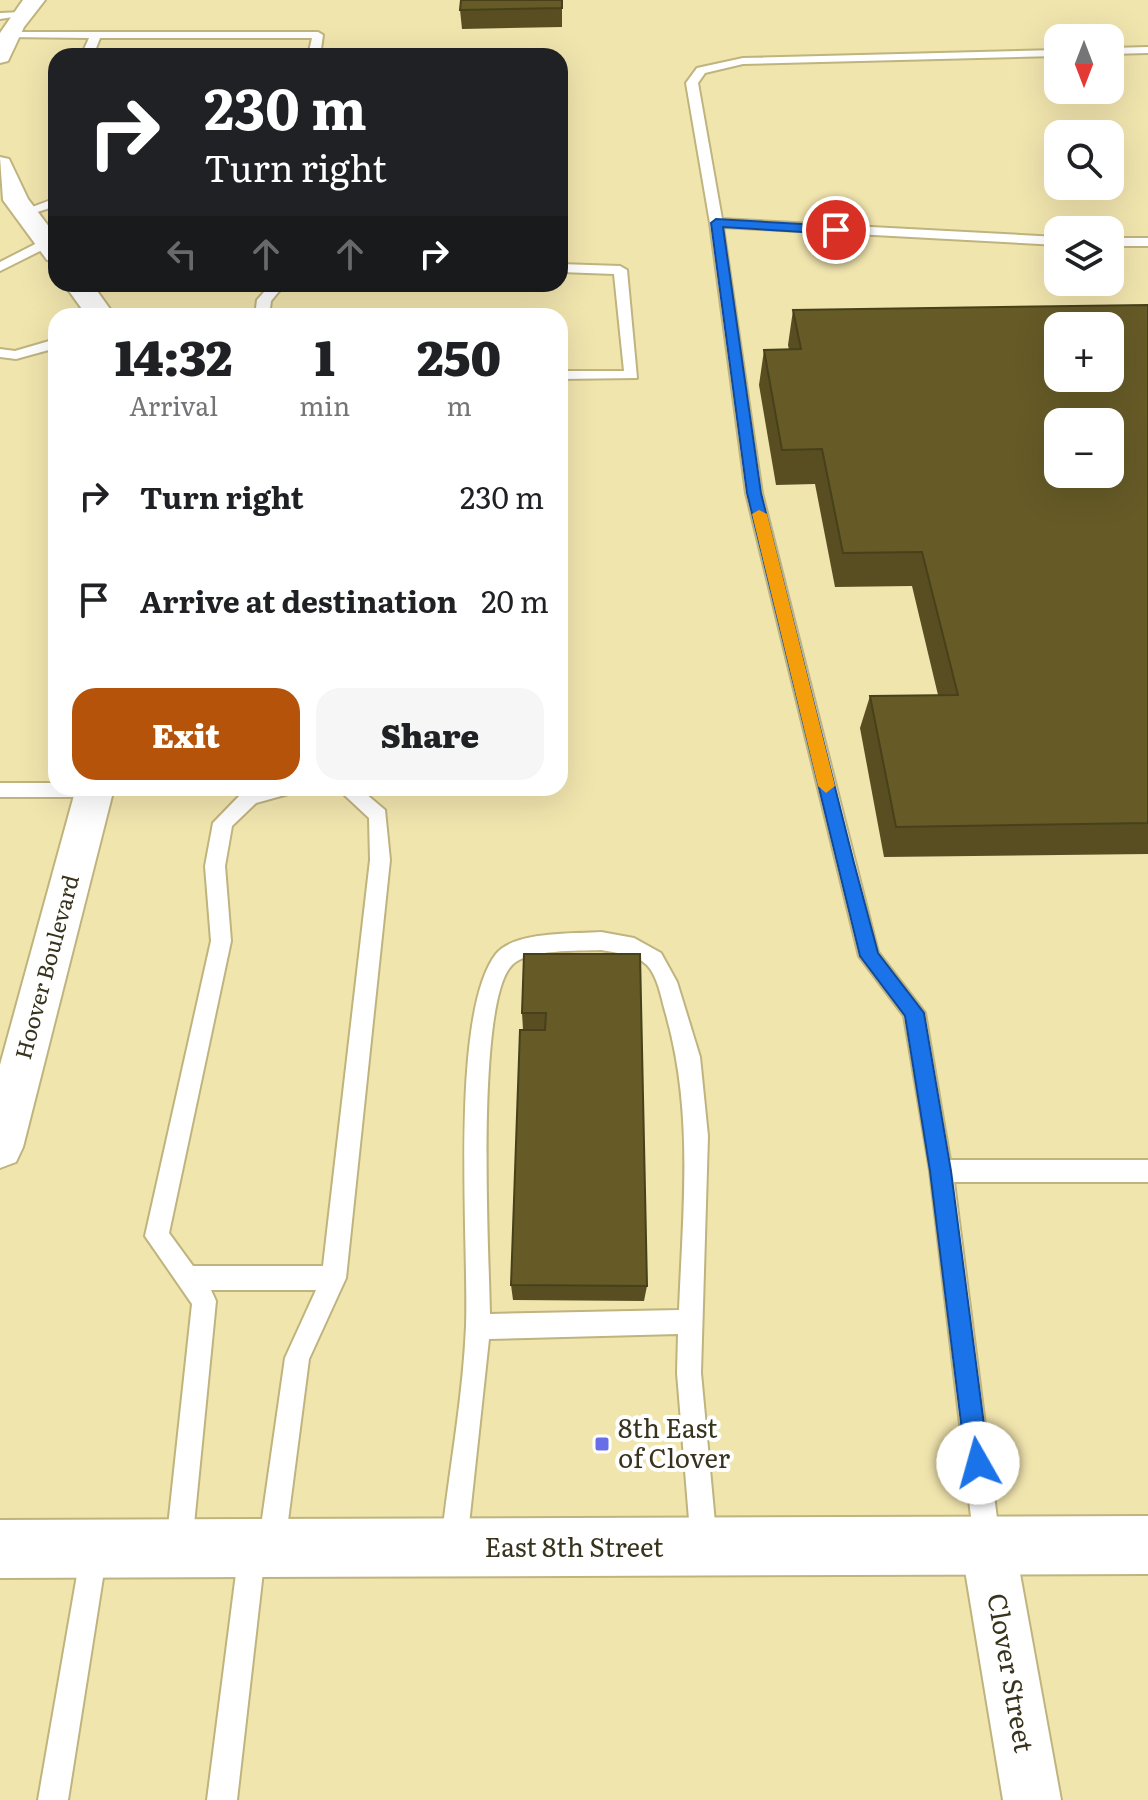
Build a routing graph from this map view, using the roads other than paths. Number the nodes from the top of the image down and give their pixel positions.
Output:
1 (17, 17) edge
2 (96, 35) junction
3 (90, 48) edge
4 (316, 48) edge
5 (1148, 50) edge
6 (1124, 51) edge
7 (1044, 53) edge
8 (0, 56) edge
9 (0, 164) edge
10 (48, 205) edge
11 (25, 212) junction
12 (716, 223) junction
13 (1044, 240) edge
14 (1124, 242) edge
15 (1148, 242) edge
16 (48, 243) edge
17 (48, 249) edge
18 (0, 267) edge
19 (568, 268) edge
20 (48, 345) edge
21 (0, 353) edge
22 (568, 375) edge
23 (48, 789) edge
24 (0, 790) edge
25 (92, 796) edge
26 (254, 796) edge
27 (355, 796) edge
28 (0, 1147) edge
29 (941, 1171) junction
30 (1148, 1171) edge
31 (188, 1278) junction
32 (334, 1278) junction
33 (689, 1322) junction
34 (478, 1327) junction
35 (1148, 1545) edge
36 (988, 1546) junction
37 (94, 1548) junction
38 (178, 1548) junction
39 (262, 1548) junction
40 (453, 1548) junction
41 (704, 1548) junction
42 (0, 1549) edge
43 (53, 1800) edge
44 (222, 1800) edge
45 (1032, 1800) edge

1 - 2 lane
1 - 8 street
2 - 3 lane
2 - 4 lane
5 - 6 lane
7 - 12 lane
9 - 11 street
10 - 11 lane
11 - 16 street
12 - 13 lane
12 - 29 lane
14 - 15 lane
17 - 18 lane
19 - 22 lane
20 - 21 lane
23 - 24 lane
25 - 28 street, Hoover Boulevard
26 - 31 lane
27 - 32 lane
29 - 30 lane
29 - 36 lane
31 - 32 lane
31 - 38 lane
32 - 39 lane
33 - 34 lane
33 - 34 lane
33 - 41 lane
34 - 40 lane
35 - 36 main road, East 8th Street
36 - 41 main road, East 8th Street
36 - 45 street, Clover Street
37 - 38 main road, East 8th Street
37 - 42 main road, East 8th Street
37 - 43 lane
38 - 39 main road, East 8th Street
39 - 40 main road, East 8th Street
39 - 44 lane
40 - 41 main road, East 8th Street

